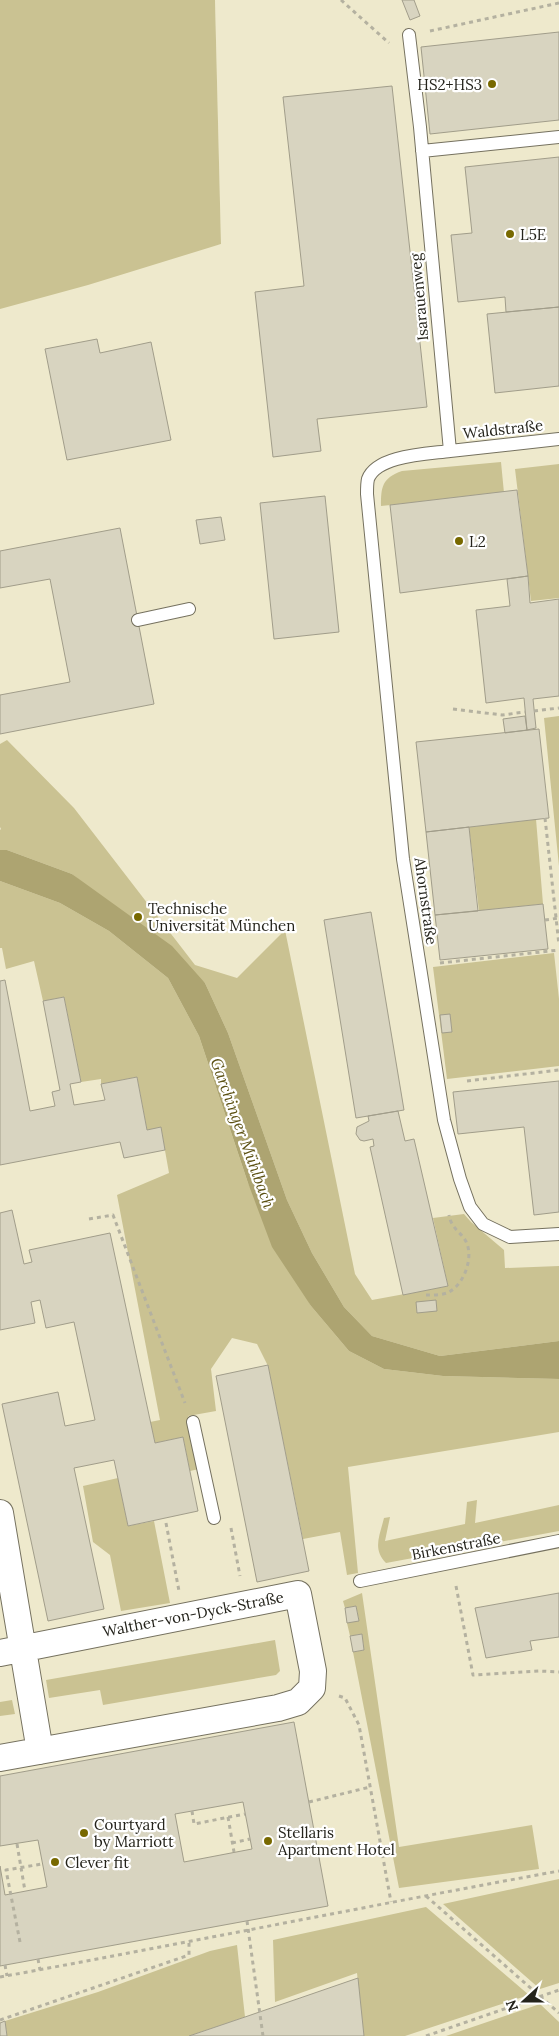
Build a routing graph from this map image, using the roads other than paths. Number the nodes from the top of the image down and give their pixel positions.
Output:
1 (410, 35) road end
2 (559, 137) edge
3 (422, 151) junction
4 (559, 439) edge
5 (450, 451) junction
6 (189, 609) dead end
7 (138, 620) dead end
8 (559, 1234) edge
9 (192, 1422) road end
10 (0, 1513) edge
11 (214, 1518) dead end
12 (559, 1541) edge
13 (360, 1581) dead end
14 (12, 1650) edge
15 (40, 1751) junction
16 (0, 1758) edge

1 - 3 lane, Isarauenweg
2 - 3 lane
3 - 5 lane, Isarauenweg
4 - 5 lane, Waldstraße
5 - 8 lane, Ahornstraße
6 - 7 lane
9 - 11 lane
10 - 14 street
12 - 13 lane, Birkenstraße
14 - 15 street
14 - 15 street, Walther-von-Dyck-Straße
15 - 16 street

